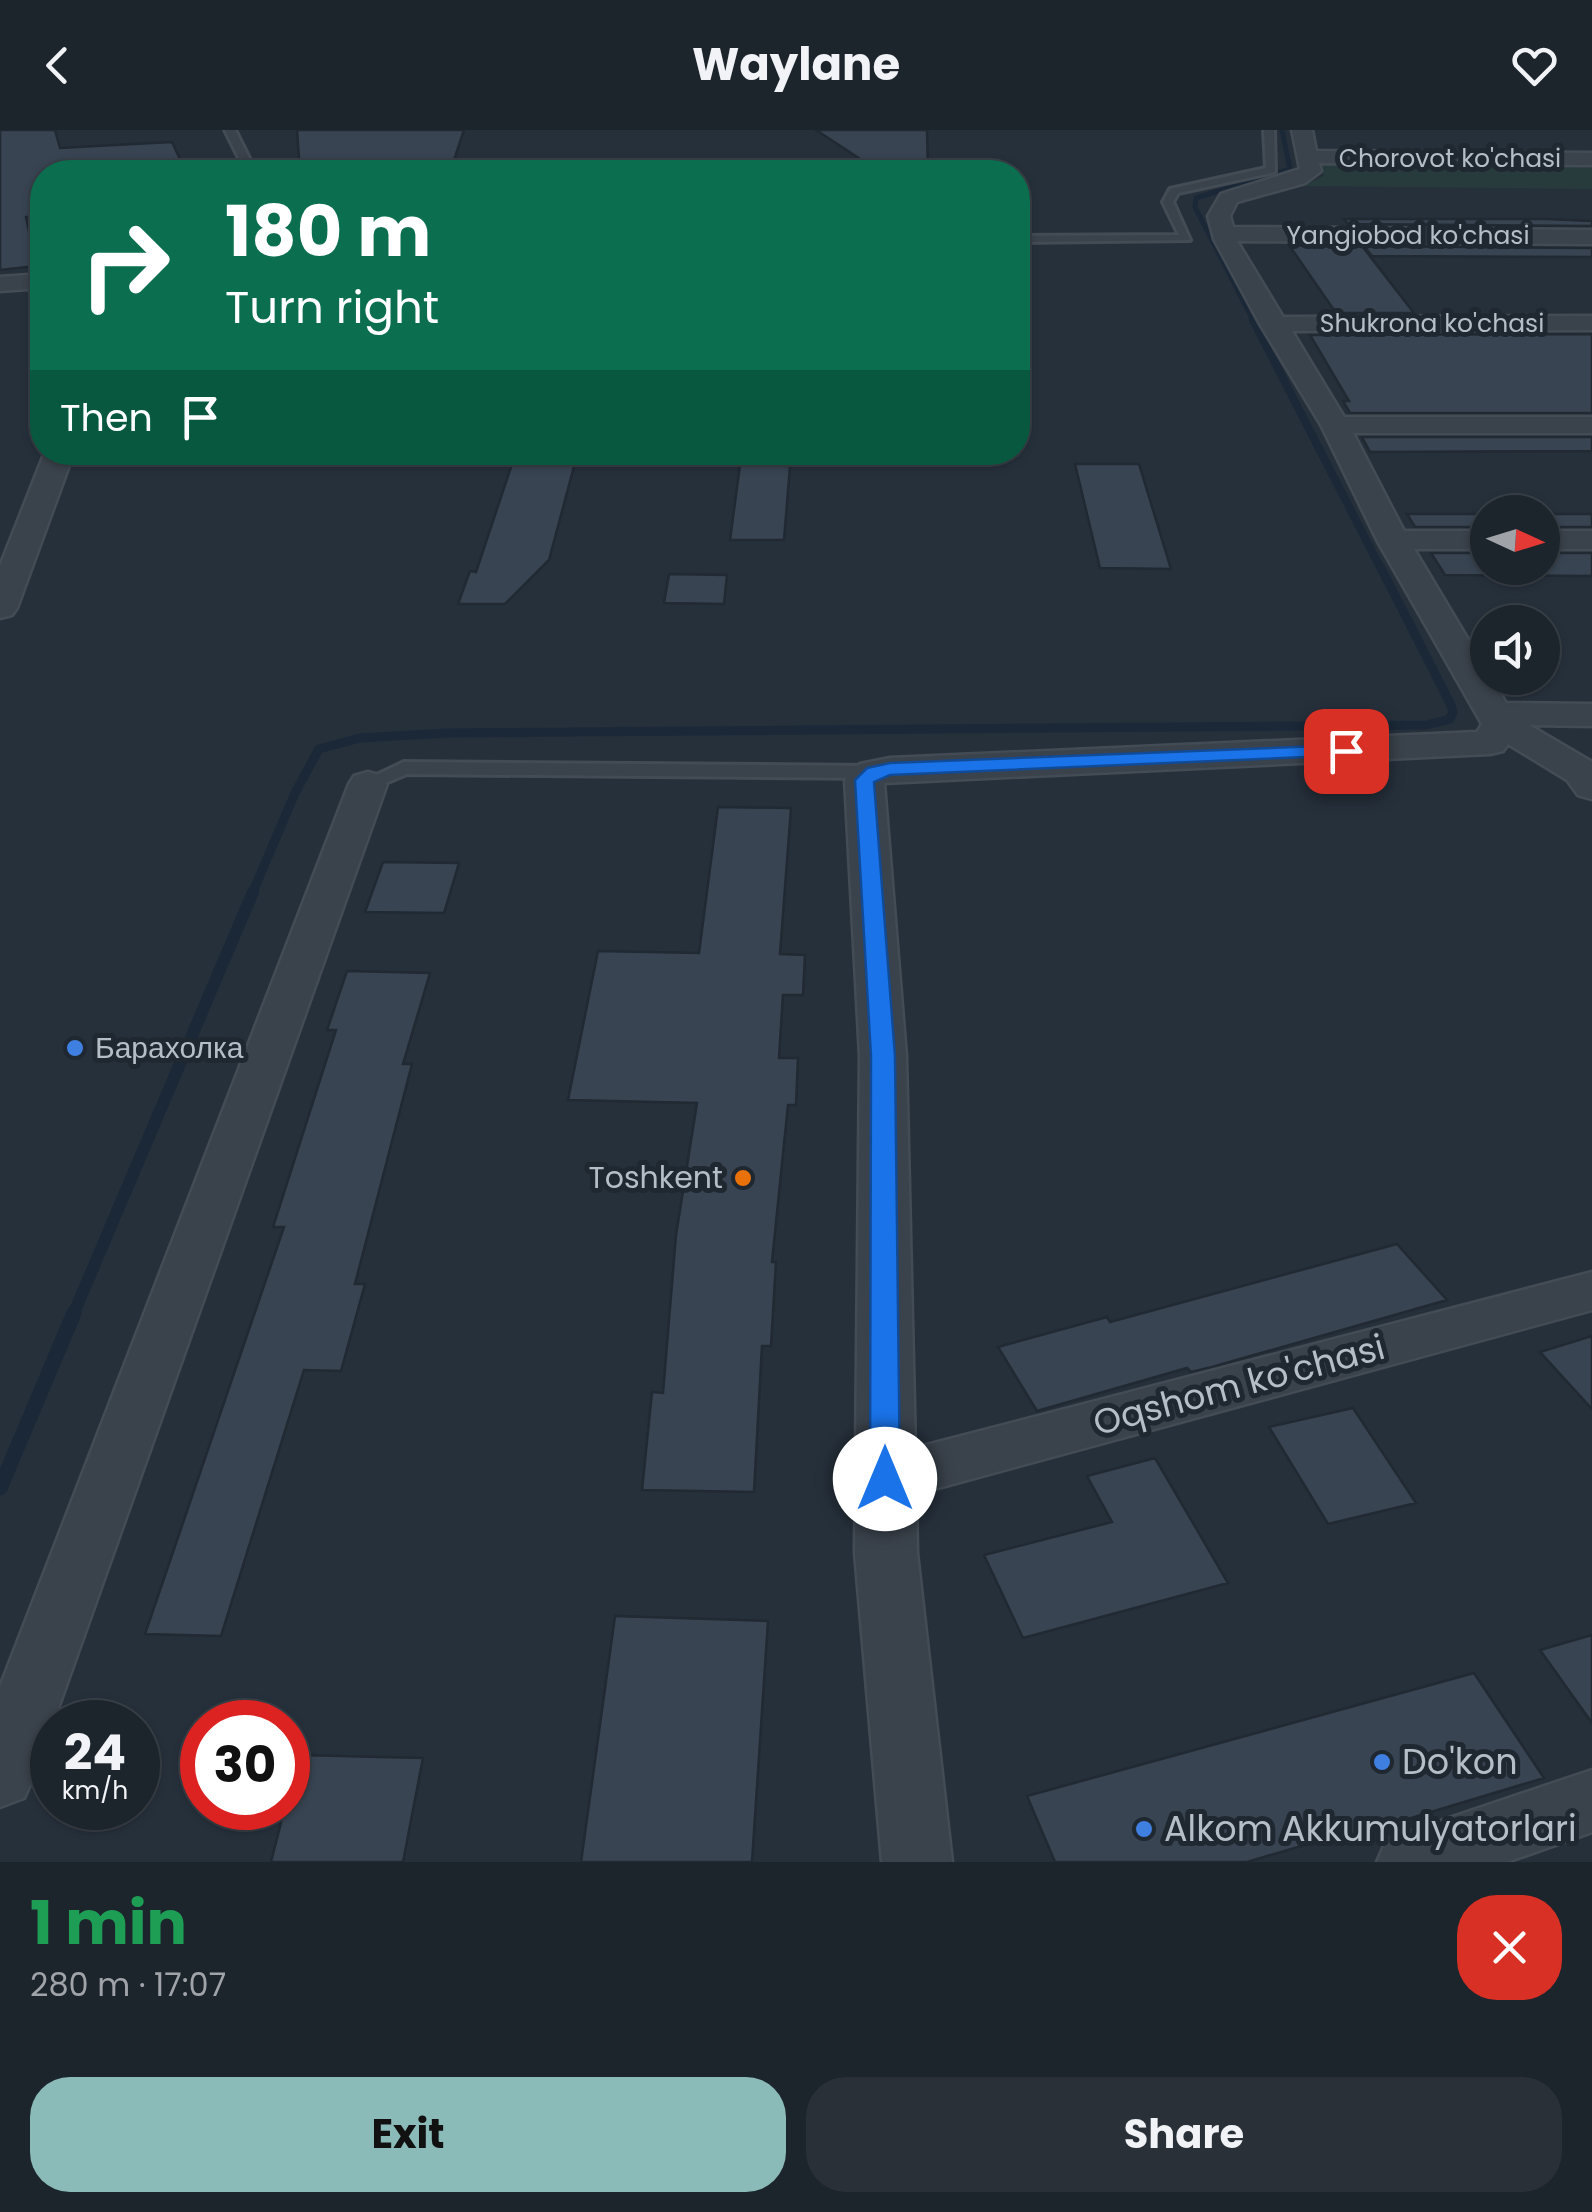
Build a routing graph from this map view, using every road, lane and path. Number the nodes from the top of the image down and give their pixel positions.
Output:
1 (230, 130) edge
2 (1269, 130) edge
3 (1305, 144) edge
4 (1592, 159) edge
5 (245, 160) edge
6 (1223, 234) junction
7 (1592, 237) edge
8 (1030, 239) edge
9 (30, 282) edge
10 (0, 284) edge
11 (1592, 323) edge
12 (1272, 324) junction
13 (1335, 425) junction
14 (1592, 425) edge
15 (52, 465) edge
16 (15, 529) edge
17 (1394, 540) junction
18 (1470, 540) edge
19 (1560, 540) edge
20 (1592, 540) edge
21 (0, 608) edge
22 (1592, 714) edge
23 (1496, 719) junction
24 (874, 772) junction
25 (368, 784) joint
26 (1592, 787) edge
27 (1592, 1290) edge
28 (885, 1479) junction
29 (0, 1776) edge
30 (1592, 1801) edge
31 (917, 1862) edge
32 (1412, 1862) edge

1 - 5 lane
2 - 8 lane
3 - 4 street, Chorovot ko'chasi
3 - 6 street
6 - 7 street, Yangiobod ko'chasi
6 - 12 street
9 - 10 street
11 - 12 street, Shukrona ko'chasi
12 - 13 street
13 - 14 street
13 - 17 street
15 - 16 street
16 - 21 street
17 - 18 street
17 - 23 street
19 - 20 street
22 - 23 street
23 - 24 street
23 - 26 street
24 - 25 lane
24 - 28 street
25 - 29 street
27 - 28 street, Oqshom ko'chasi
28 - 31 street
30 - 32 street

